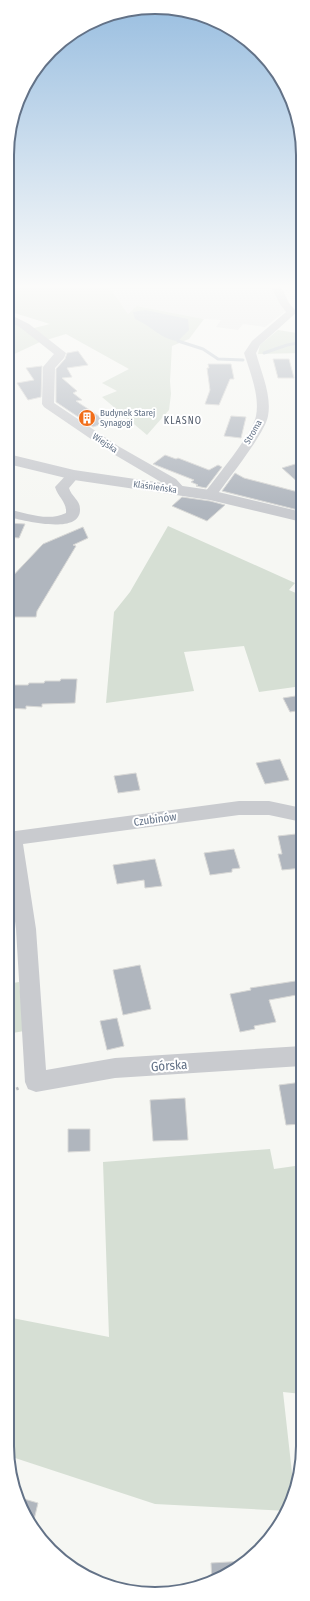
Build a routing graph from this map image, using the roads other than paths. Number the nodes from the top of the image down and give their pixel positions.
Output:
1 (54, 362) edge
2 (253, 362) edge
3 (14, 460) edge
4 (74, 475) junction
5 (179, 490) junction
6 (210, 495) junction
7 (14, 514) edge
8 (296, 516) edge
9 (296, 814) edge
10 (14, 838) edge
11 (14, 861) edge
12 (296, 1056) edge

1 - 5 street, Wiejska
2 - 6 street, Stroma
3 - 4 street, Klaśnieńska
4 - 5 street, Klaśnieńska
4 - 7 street
5 - 6 street, Klaśnieńska
6 - 8 street, Klaśnieńska
9 - 10 street, Czubinów
11 - 12 street, Górska

